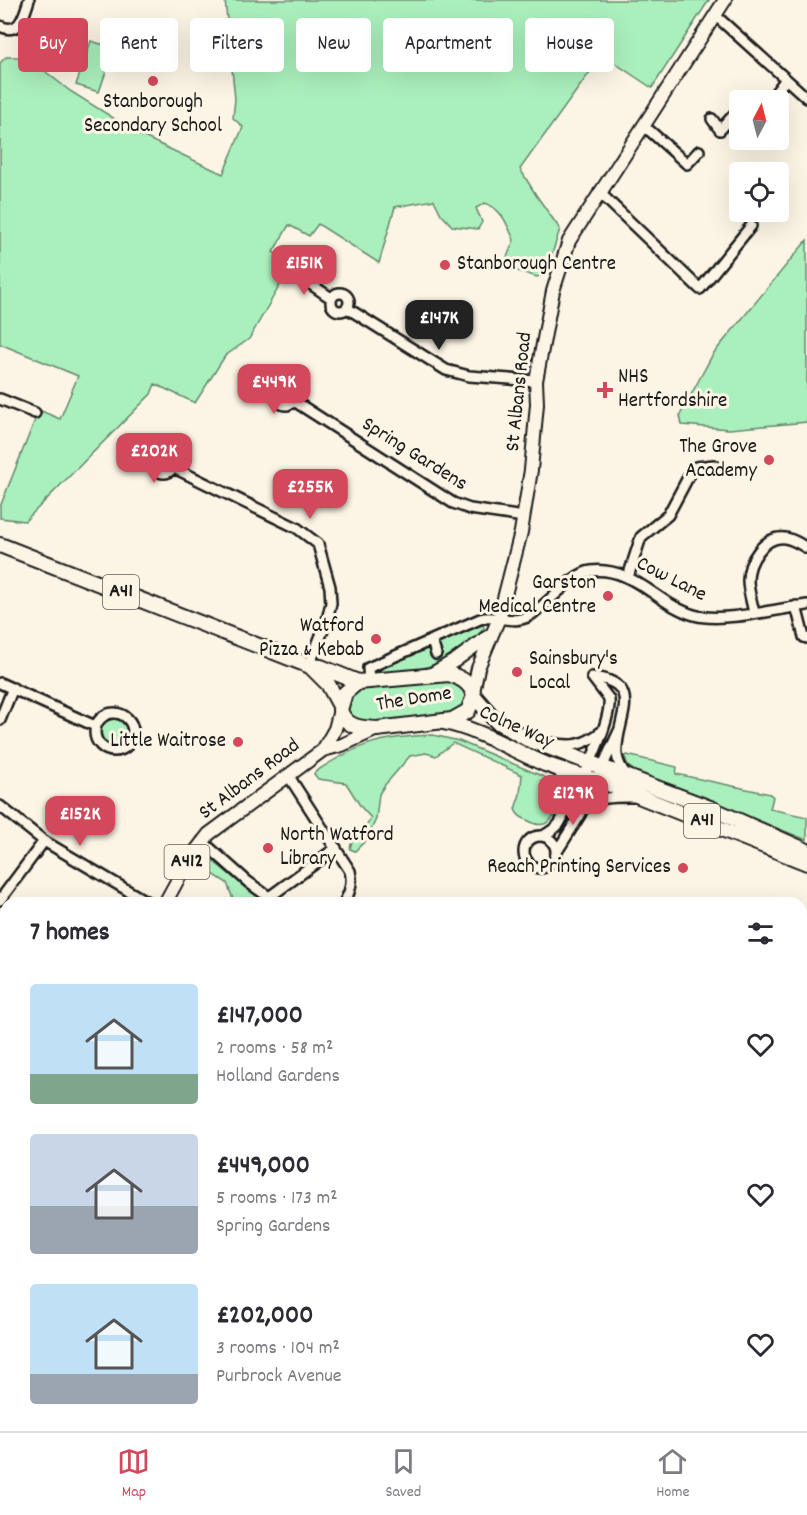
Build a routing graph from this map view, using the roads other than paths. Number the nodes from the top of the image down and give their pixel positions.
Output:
1 (29, 0) edge
2 (725, 0) edge
3 (715, 15) junction
4 (0, 26) edge
5 (786, 79) junction
6 (778, 90) edge
7 (807, 98) edge
8 (712, 119) dead end
9 (729, 120) edge
10 (642, 127) junction
11 (699, 151) dead end
12 (598, 192) junction
13 (751, 226) dead end
14 (293, 272) dead end
15 (536, 381) junction
16 (0, 399) edge
17 (294, 401) dead end
18 (35, 413) dead end
19 (714, 465) dead end
20 (172, 467) dead end
21 (524, 518) junction
22 (0, 545) edge
23 (807, 548) edge
24 (628, 577) junction
25 (807, 605) edge
26 (796, 606) junction
27 (754, 613) junction
28 (499, 618) junction
29 (491, 635) junction
30 (807, 638) edge
31 (432, 641) junction
32 (436, 654) dead end
33 (310, 666) junction
34 (428, 675) junction
35 (363, 682) junction
36 (0, 683) edge
37 (13, 688) junction
38 (474, 694) junction
39 (340, 708) junction
40 (0, 720) edge
41 (443, 722) junction
42 (95, 726) junction
43 (377, 729) junction
44 (619, 731) junction
45 (601, 732) junction
46 (527, 739) junction
47 (322, 750) junction
48 (556, 768) junction
49 (593, 772) junction
50 (288, 775) junction
51 (628, 777) junction
52 (641, 798) junction
53 (0, 806) edge
54 (583, 807) junction
55 (563, 816) junction
56 (543, 836) junction
57 (44, 841) junction
58 (202, 842) junction
59 (336, 848) junction
60 (807, 851) edge
61 (556, 853) junction
62 (807, 863) edge
63 (2, 897) edge
64 (139, 897) edge
65 (168, 897) edge
66 (267, 897) edge
67 (277, 897) edge
68 (347, 897) edge

1 - 4 street
2 - 3 main road, St Albans Road
3 - 5 street
3 - 10 main road, St Albans Road
5 - 6 street
5 - 7 street
8 - 9 street
10 - 11 street
10 - 12 main road, St Albans Road
12 - 13 street
12 - 15 main road, St Albans Road
14 - 15 street
15 - 21 main road, St Albans Road
16 - 18 street
17 - 21 street, Spring Gardens
19 - 24 street
20 - 33 street
21 - 28 main road, St Albans Road
22 - 33 highway, A41
23 - 27 street
24 - 27 street, Cow Lane
24 - 28 street, Cow Lane
25 - 26 street, Cow Lane
26 - 27 street, Cow Lane
26 - 30 street
28 - 29 main road, St Albans Road
28 - 31 street
29 - 34 main road, St Albans Road
29 - 38 main road, St Albans Road
31 - 32 street
31 - 35 street
33 - 35 highway, A41
33 - 39 highway, A41
34 - 35 highway, The Dome / A41
34 - 38 highway, The Dome / A41
35 - 39 highway, The Dome
36 - 37 street
37 - 40 street
37 - 42 street
38 - 41 highway, The Dome / A41
38 - 46 highway, Colne Way / A41
39 - 43 highway, The Dome / A41
39 - 47 main road, St Albans Road / A412
41 - 43 highway, The Dome / A41
41 - 48 highway, Colne Way / A41
42 - 42 street
43 - 47 main road, St Albans Road / A412
44 - 45 street
44 - 49 street
44 - 51 street
45 - 46 street
45 - 49 street
46 - 49 highway, Colne Way / A41
47 - 50 main road, St Albans Road / A412
48 - 49 highway, Colne Way / A41
48 - 55 street
49 - 51 highway, Colne Way / A41
49 - 52 highway, Colne Way / A41
49 - 54 street
49 - 55 street
50 - 58 main road, St Albans Road / A412
50 - 59 street
51 - 60 highway, Colne Way / A41
52 - 54 street
52 - 62 highway, Colne Way / A41
53 - 57 street
54 - 61 street
55 - 56 street
56 - 61 street
56 - 61 street
57 - 63 street
57 - 64 street
58 - 65 main road, St Albans Road / A412
58 - 66 street
59 - 67 street
59 - 68 street

